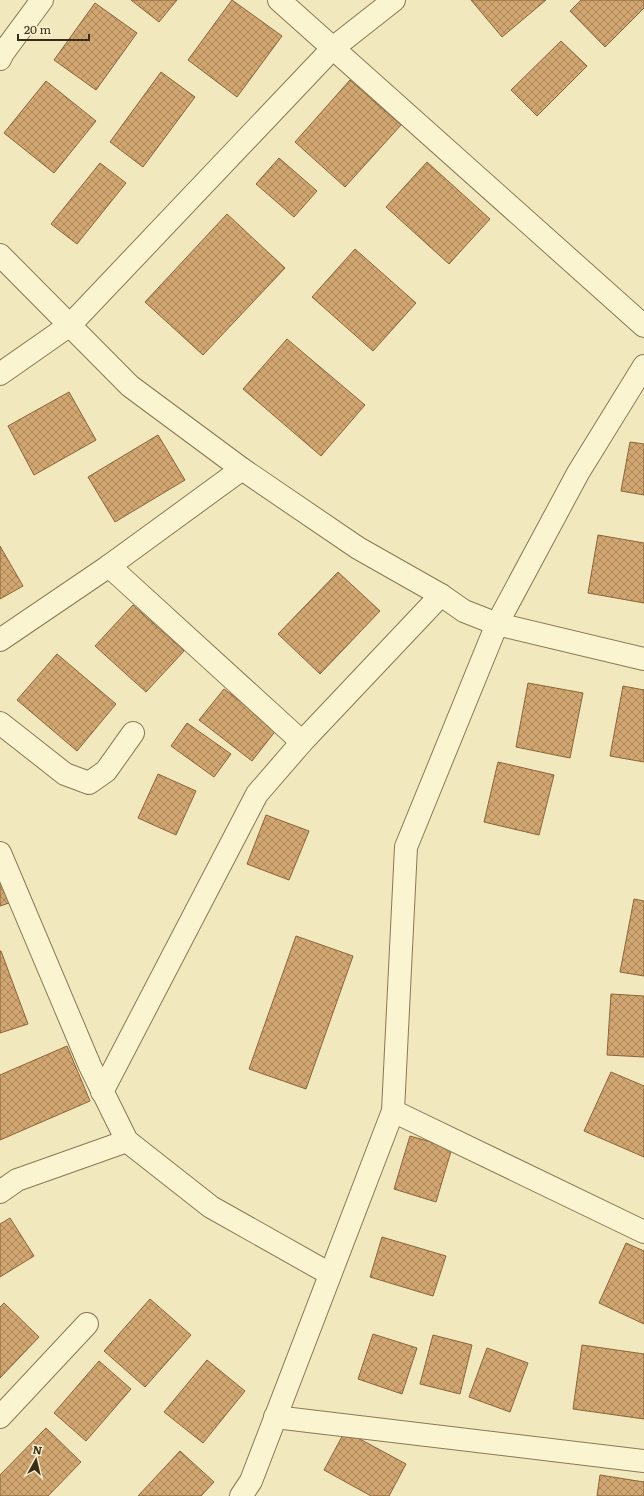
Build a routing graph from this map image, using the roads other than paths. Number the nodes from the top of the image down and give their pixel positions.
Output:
1 (42, 0) edge
2 (279, 0) edge
3 (394, 0) edge
4 (333, 48) junction
5 (0, 59) edge
6 (0, 255) edge
7 (70, 325) junction
8 (644, 326) edge
9 (644, 366) edge
10 (0, 374) edge
11 (242, 470) junction
12 (109, 566) junction
13 (441, 596) junction
14 (497, 624) junction
15 (0, 640) edge
16 (644, 659) edge
17 (0, 723) edge
18 (132, 733) dead end
19 (302, 742) junction
20 (0, 853) edge
21 (102, 1092) junction
22 (393, 1111) junction
23 (127, 1141) junction
24 (0, 1192) edge
25 (644, 1232) edge
26 (330, 1274) junction
27 (87, 1324) dead end
28 (0, 1417) edge
29 (275, 1417) junction
30 (644, 1461) edge
31 (241, 1496) edge

1 - 5 street
2 - 4 street
3 - 4 street
4 - 7 street
4 - 8 street
6 - 7 street
7 - 10 street
7 - 11 street
9 - 14 street
11 - 12 street
11 - 13 street
12 - 15 street
12 - 19 street
13 - 14 street
13 - 19 street
14 - 16 street
14 - 22 street
17 - 18 street
19 - 21 street
20 - 21 street
21 - 23 street
22 - 25 street
22 - 26 street
23 - 24 street
23 - 26 street
26 - 29 street
27 - 28 street
29 - 30 street
29 - 31 street

